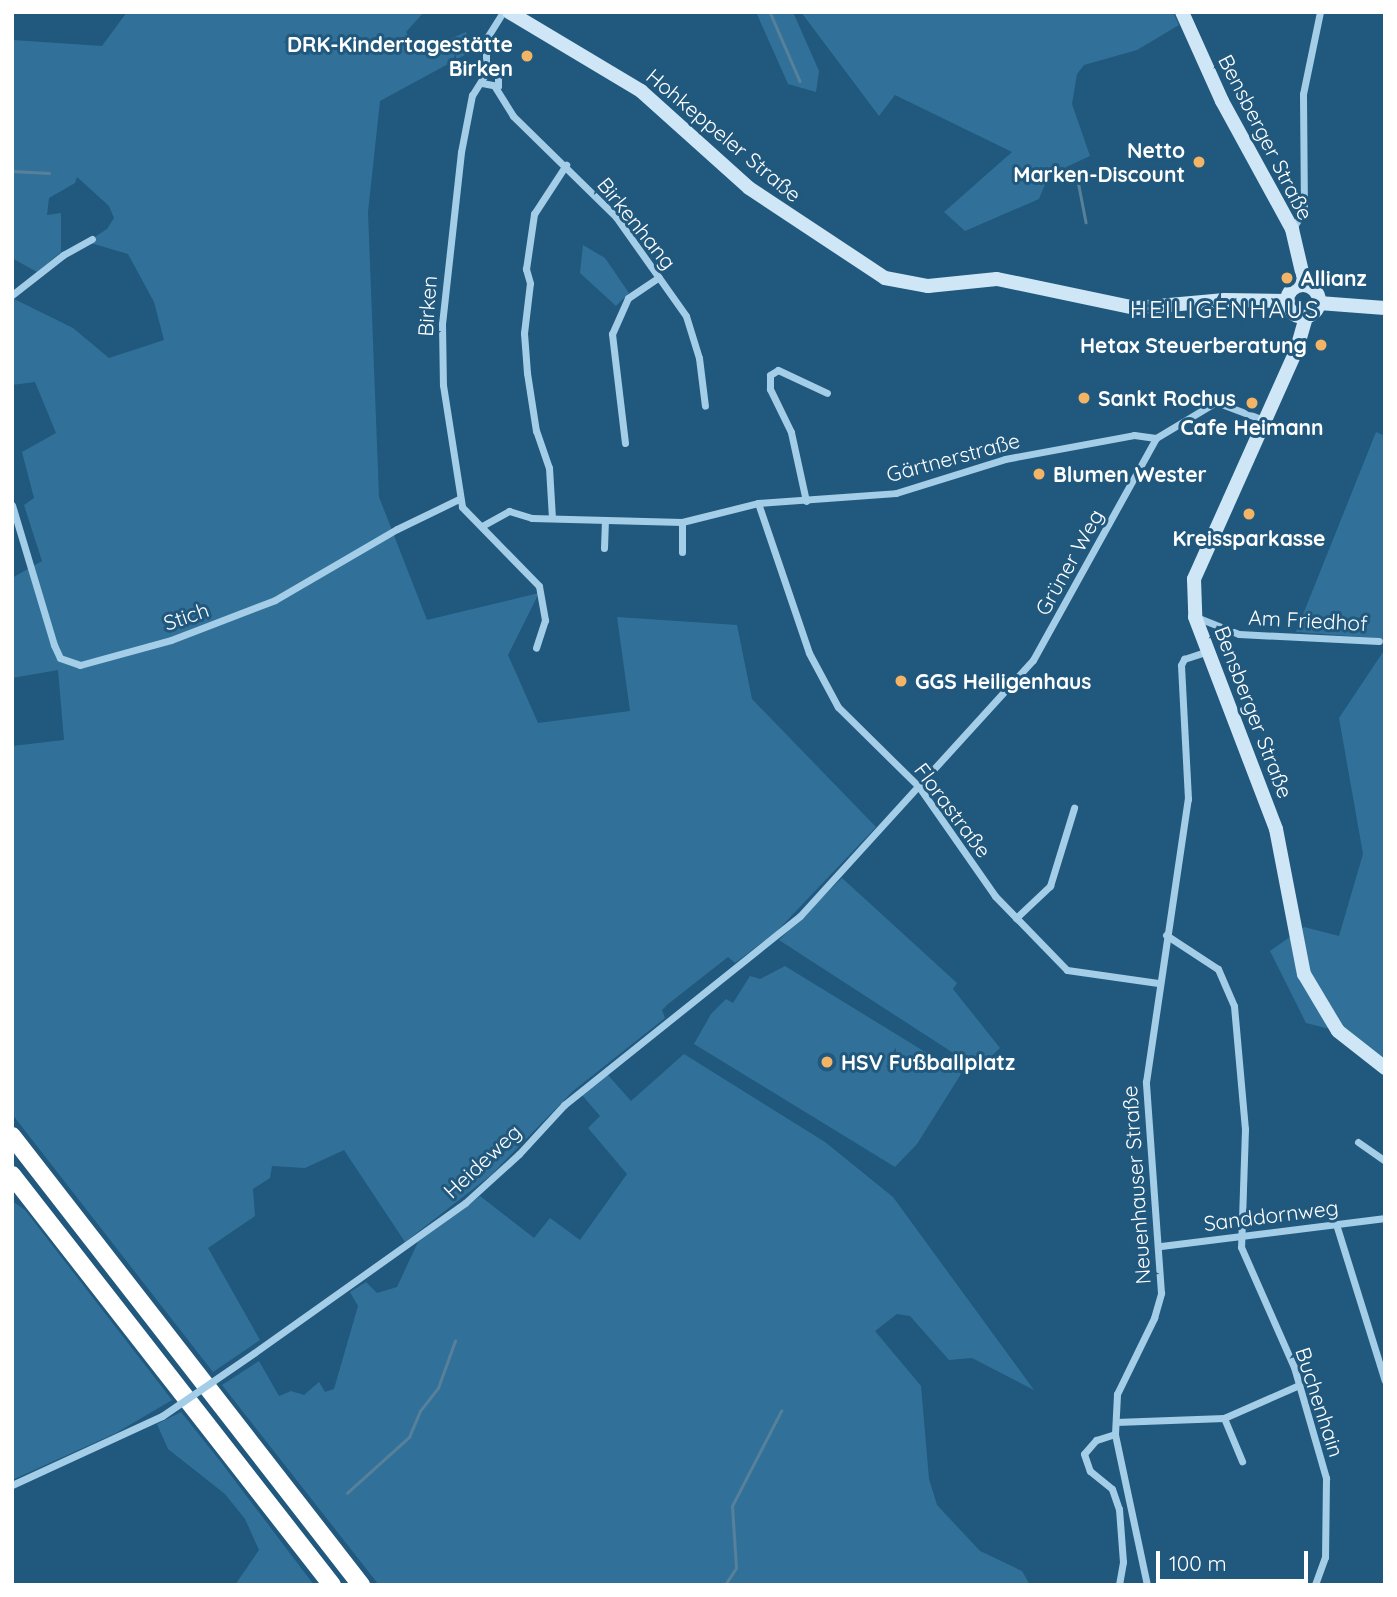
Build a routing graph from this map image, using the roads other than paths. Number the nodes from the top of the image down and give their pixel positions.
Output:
1 (503, 12) edge
2 (509, 12) edge
3 (1182, 12) edge
4 (1320, 12) edge
5 (486, 69) junction
6 (482, 83) junction
7 (495, 87) junction
8 (566, 165) junction
9 (1292, 229) junction
10 (92, 239) dead end
11 (659, 277) junction
12 (1305, 285) junction
13 (12, 295) edge
14 (1288, 301) junction
15 (1319, 303) junction
16 (1385, 308) edge
17 (1306, 317) junction
18 (827, 393) dead end
19 (705, 406) dead end
20 (1265, 420) junction
21 (1156, 438) junction
22 (625, 443) dead end
23 (459, 499) junction
24 (806, 501) junction
25 (758, 503) junction
26 (12, 505) edge
27 (552, 518) junction
28 (605, 520) junction
29 (682, 522) junction
30 (482, 526) junction
31 (604, 548) dead end
32 (682, 552) dead end
33 (1195, 617) junction
34 (1379, 641) dead end
35 (536, 648) dead end
36 (1205, 652) junction
37 (919, 787) junction
38 (1074, 808) dead end
39 (1016, 918) junction
40 (1167, 934) junction
41 (1158, 983) junction
42 (1385, 1068) edge
43 (12, 1136) edge
44 (1358, 1142) dead end
45 (1385, 1161) edge
46 (12, 1175) edge
47 (1385, 1218) edge
48 (1336, 1224) junction
49 (1240, 1237) junction
50 (1161, 1246) junction
51 (1385, 1381) edge
52 (1299, 1385) junction
53 (1224, 1418) junction
54 (1116, 1422) junction
55 (1115, 1434) junction
56 (1241, 1461) dead end
57 (12, 1485) edge
58 (332, 1585) edge
59 (360, 1585) edge
60 (1119, 1585) edge
61 (1147, 1585) edge
62 (1315, 1585) edge

1 - 5 street, Birken
2 - 14 main road, Hohkeppeler Straße
3 - 9 main road, Bensberger Straße
4 - 9 street
5 - 6 street, Birken
5 - 7 street
6 - 7 street
6 - 23 street, Birken
7 - 8 street, Birkenhang
8 - 11 street, Birkenhang
8 - 27 street
9 - 12 main road, Bensberger Straße
10 - 13 street
11 - 19 street, Birkenhang
11 - 22 street
12 - 14 main road
12 - 15 main road
14 - 17 main road
15 - 16 main road
15 - 17 main road
17 - 20 main road, Bensberger Straße
18 - 24 street
20 - 21 street
20 - 33 main road, Bensberger Straße
21 - 24 street, Gärtnerstraße
21 - 37 street, Grüner Weg
23 - 26 street, Stich
23 - 30 street
24 - 25 street, Gärtnerstraße
25 - 29 street
25 - 37 street, Florastraße
27 - 28 street
27 - 30 street
28 - 29 street
28 - 31 street
29 - 32 street
30 - 35 street
33 - 34 street, Am Friedhof
33 - 36 main road, Bensberger Straße
36 - 40 street, Neuenhauser Straße
36 - 42 main road, Bensberger Straße
37 - 39 street, Florastraße
37 - 57 street, Heideweg, bridge
38 - 39 street
39 - 41 street, Florastraße
40 - 41 street, Neuenhauser Straße
40 - 49 street
41 - 50 street, Neuenhauser Straße
43 - 59 highway
44 - 45 street
46 - 58 highway
47 - 48 street, Sanddornweg
48 - 49 street, Sanddornweg
48 - 51 street
49 - 50 street, Sanddornweg
49 - 52 street, Buchenhain
50 - 54 street, Neuenhauser Straße
52 - 53 street
52 - 62 street, Buchenhain
53 - 54 street
53 - 56 street
54 - 55 street, Neuenhauser Straße
55 - 60 street
55 - 61 street, Neuenhauser Straße

